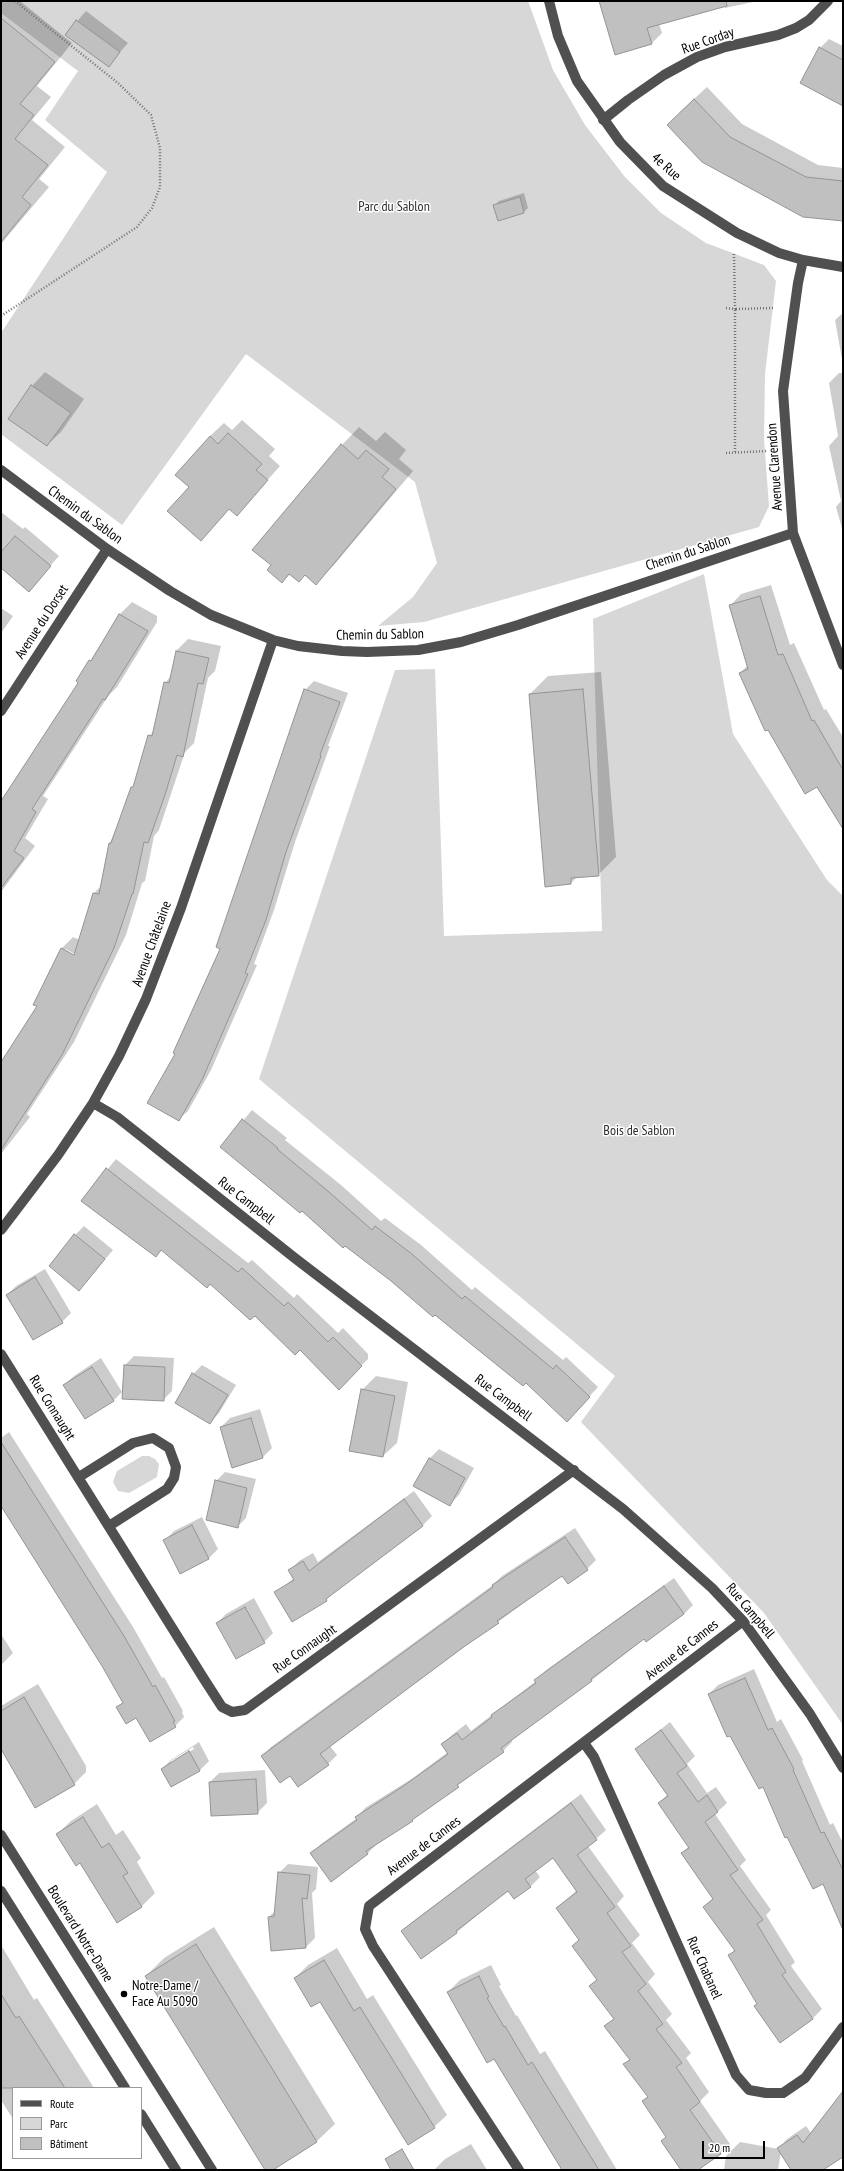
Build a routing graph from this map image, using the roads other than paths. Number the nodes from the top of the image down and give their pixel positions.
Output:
1 (549, 1) edge
2 (828, 1) edge
3 (603, 120) junction
4 (803, 260) junction
5 (843, 267) edge
6 (1, 470) edge
7 (794, 533) junction
8 (107, 549) junction
9 (273, 640) junction
10 (843, 665) edge
11 (1, 711) edge
12 (93, 1103) junction
13 (1, 1230) edge
14 (1, 1354) edge
15 (574, 1470) junction
16 (79, 1476) junction
17 (109, 1526) junction
18 (743, 1621) junction
19 (584, 1743) junction
20 (843, 1768) edge
21 (1, 1835) edge
22 (1, 1891) edge
23 (843, 2027) edge
24 (124, 2087) edge
25 (142, 2116) edge
26 (176, 2170) edge
27 (212, 2170) edge
28 (519, 2170) edge

1 - 3 street, 4e Rue
2 - 3 street, Rue Corday
3 - 4 street, 4e Rue
4 - 5 street, 4e Rue
4 - 7 street, Avenue Clarendon
6 - 8 street, Chemin du Sablon
7 - 9 street, Chemin du Sablon
7 - 10 street, Avenue Clarendon
8 - 9 street, Chemin du Sablon
8 - 11 street, Avenue du Dorset
9 - 12 street, Avenue Châtelaine
12 - 13 street, Avenue Châtelaine
12 - 15 street, Rue Campbell
14 - 16 street, Rue Connaught
15 - 17 street, Rue Connaught
15 - 18 street, Rue Campbell
16 - 17 street, Rue Connaught
16 - 17 street
18 - 19 street, Avenue de Cannes
18 - 20 street, Rue Campbell
19 - 23 street, Rue Chabanel
19 - 28 street, Avenue de Cannes
21 - 27 street, Boulevard Notre-Dame
22 - 24 street
25 - 26 street

